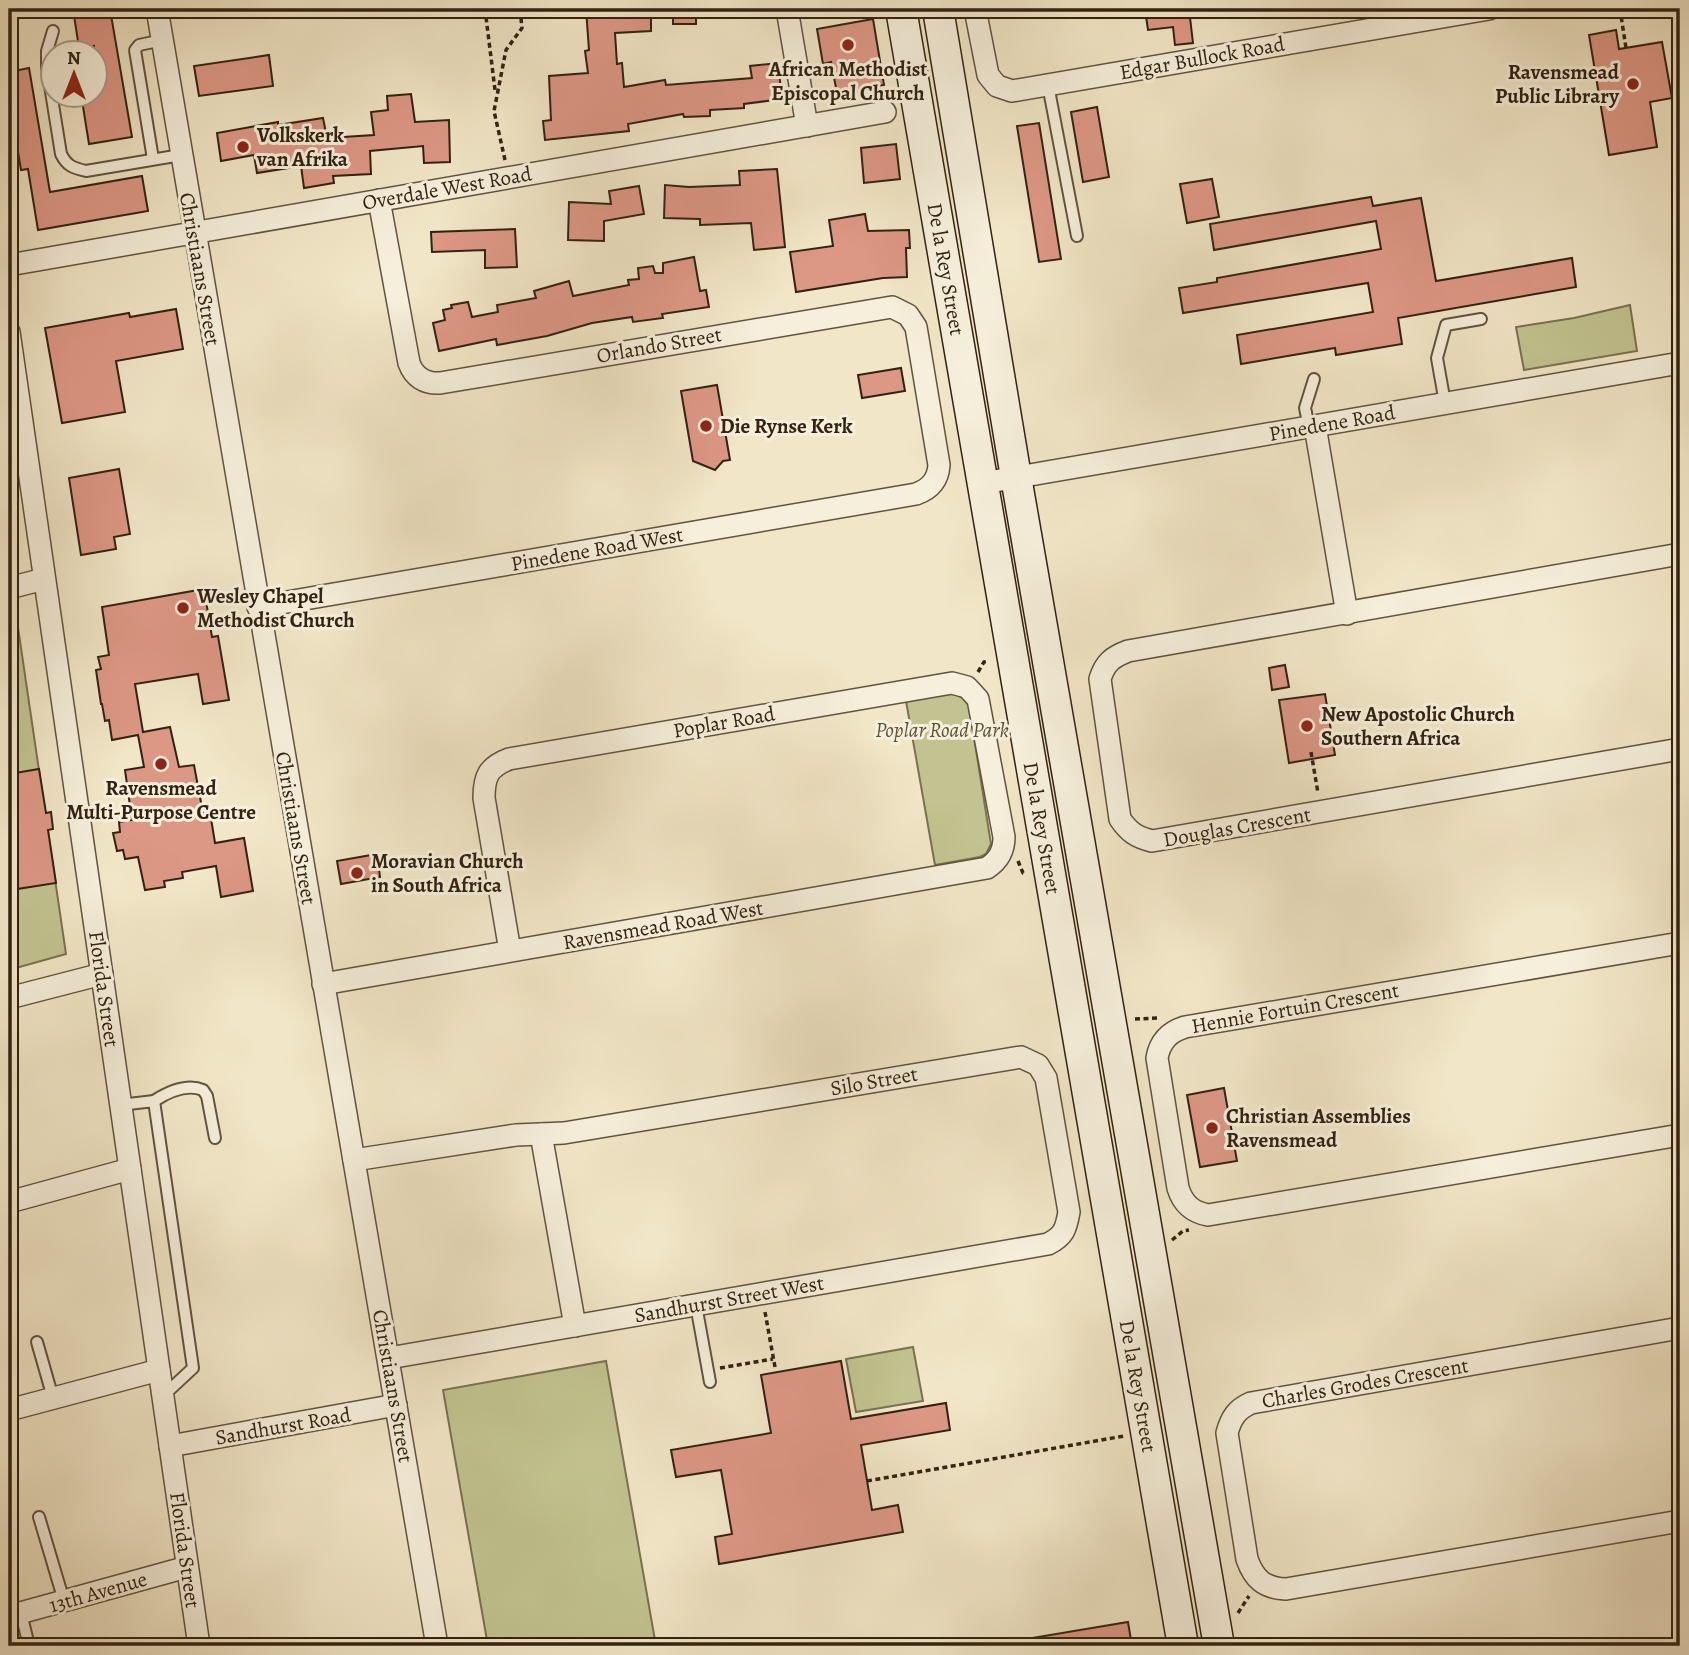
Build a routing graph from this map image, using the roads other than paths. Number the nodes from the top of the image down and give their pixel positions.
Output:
1 (158, 9) edge
2 (787, 9) edge
3 (901, 9) edge
4 (938, 9) edge
5 (975, 9) edge
6 (1481, 9) edge
7 (53, 32) dead end
8 (163, 40) junction
9 (1048, 85) junction
10 (885, 112) dead end
11 (807, 125) junction
12 (181, 155) junction
13 (153, 159) junction
14 (379, 200) junction
15 (194, 232) junction
16 (1077, 236) dead end
17 (9, 265) edge
18 (1481, 319) dead end
19 (9, 332) edge
20 (1680, 363) edge
21 (12, 378) edge
22 (1314, 379) dead end
23 (1445, 403) junction
24 (1312, 426) junction
25 (1016, 477) junction
26 (983, 483) junction
27 (932, 484) joint
28 (1680, 554) edge
29 (44, 579) junction
30 (9, 588) edge
31 (258, 607) junction
32 (1347, 614) junction
33 (1680, 749) edge
34 (999, 858) joint
35 (1680, 943) edge
36 (510, 951) junction
37 (102, 974) junction
38 (323, 984) junction
39 (9, 998) edge
40 (154, 1101) junction
41 (120, 1105) junction
42 (541, 1134) junction
43 (1680, 1135) edge
44 (215, 1138) dead end
45 (354, 1160) junction
46 (130, 1169) junction
47 (9, 1202) edge
48 (1066, 1231) joint
49 (696, 1305) junction
50 (575, 1326) junction
51 (1680, 1328) edge
52 (37, 1342) dead end
53 (388, 1358) junction
54 (159, 1370) junction
55 (709, 1376) road end
56 (163, 1396) junction
57 (53, 1398) junction
58 (396, 1405) junction
59 (9, 1410) edge
60 (170, 1446) junction
61 (39, 1517) dead end
62 (1680, 1521) edge
63 (187, 1567) junction
64 (64, 1601) junction
65 (15, 1615) edge
66 (29, 1646) edge
67 (199, 1646) edge
68 (437, 1646) edge
69 (1183, 1646) edge
70 (1219, 1646) edge

1 - 8 street, Christiaans Street
2 - 11 street
3 - 26 main road, De la Rey Street
4 - 25 main road, De la Rey Street
5 - 9 street, Edgar Bullock Road
6 - 9 street, Edgar Bullock Road
7 - 13 lane
8 - 12 street, Christiaans Street
8 - 13 lane
9 - 16 lane
10 - 11 street, Overdale West Road
11 - 14 street, Overdale West Road
12 - 13 lane
12 - 15 street, Christiaans Street
14 - 15 street, Overdale West Road
14 - 27 street, Orlando Street
15 - 17 street, Overdale West Road
15 - 31 street, Christiaans Street
18 - 23 lane
19 - 21 street, Florida Street
20 - 23 street, Pinedene Road
21 - 29 street, Florida Street
22 - 24 lane
23 - 24 street, Pinedene Road
24 - 25 street, Pinedene Road
24 - 32 street
25 - 26 street, Pinedene Road
25 - 70 main road, De la Rey Street
26 - 69 main road, De la Rey Street
27 - 31 street, Pinedene Road West
28 - 32 street, Douglas Crescent
29 - 30 street
29 - 37 street, Florida Street
31 - 38 street, Christiaans Street
32 - 33 street, Douglas Crescent
34 - 36 street, Ravensmead Road West
34 - 36 street, Poplar Road
35 - 43 street, Hennie Fortuin Crescent
36 - 38 street, Ravensmead Road West
37 - 39 street
37 - 41 street, Florida Street
38 - 45 street, Christiaans Street
40 - 41 lane
40 - 44 lane
40 - 56 lane
41 - 46 street, Florida Street
42 - 45 street, Silo Street
42 - 48 street, Silo Street
42 - 50 street
45 - 53 street, Christiaans Street
46 - 47 street
46 - 54 street, Florida Street
48 - 49 street, Sandhurst Street West
49 - 50 street, Sandhurst Street West
49 - 55 lane
50 - 53 street, Sandhurst Street West
51 - 62 street, Charles Grodes Crescent
52 - 57 lane
53 - 58 street, Christiaans Street
54 - 56 street, Florida Street
54 - 57 street
56 - 60 street, Florida Street
57 - 59 street
58 - 60 street, Sandhurst Road
58 - 68 street, Christiaans Street
60 - 63 street, Florida Street
61 - 64 lane
63 - 64 street, 13th Avenue
63 - 67 street, Florida Street
64 - 65 street, 13th Avenue
65 - 66 lane

